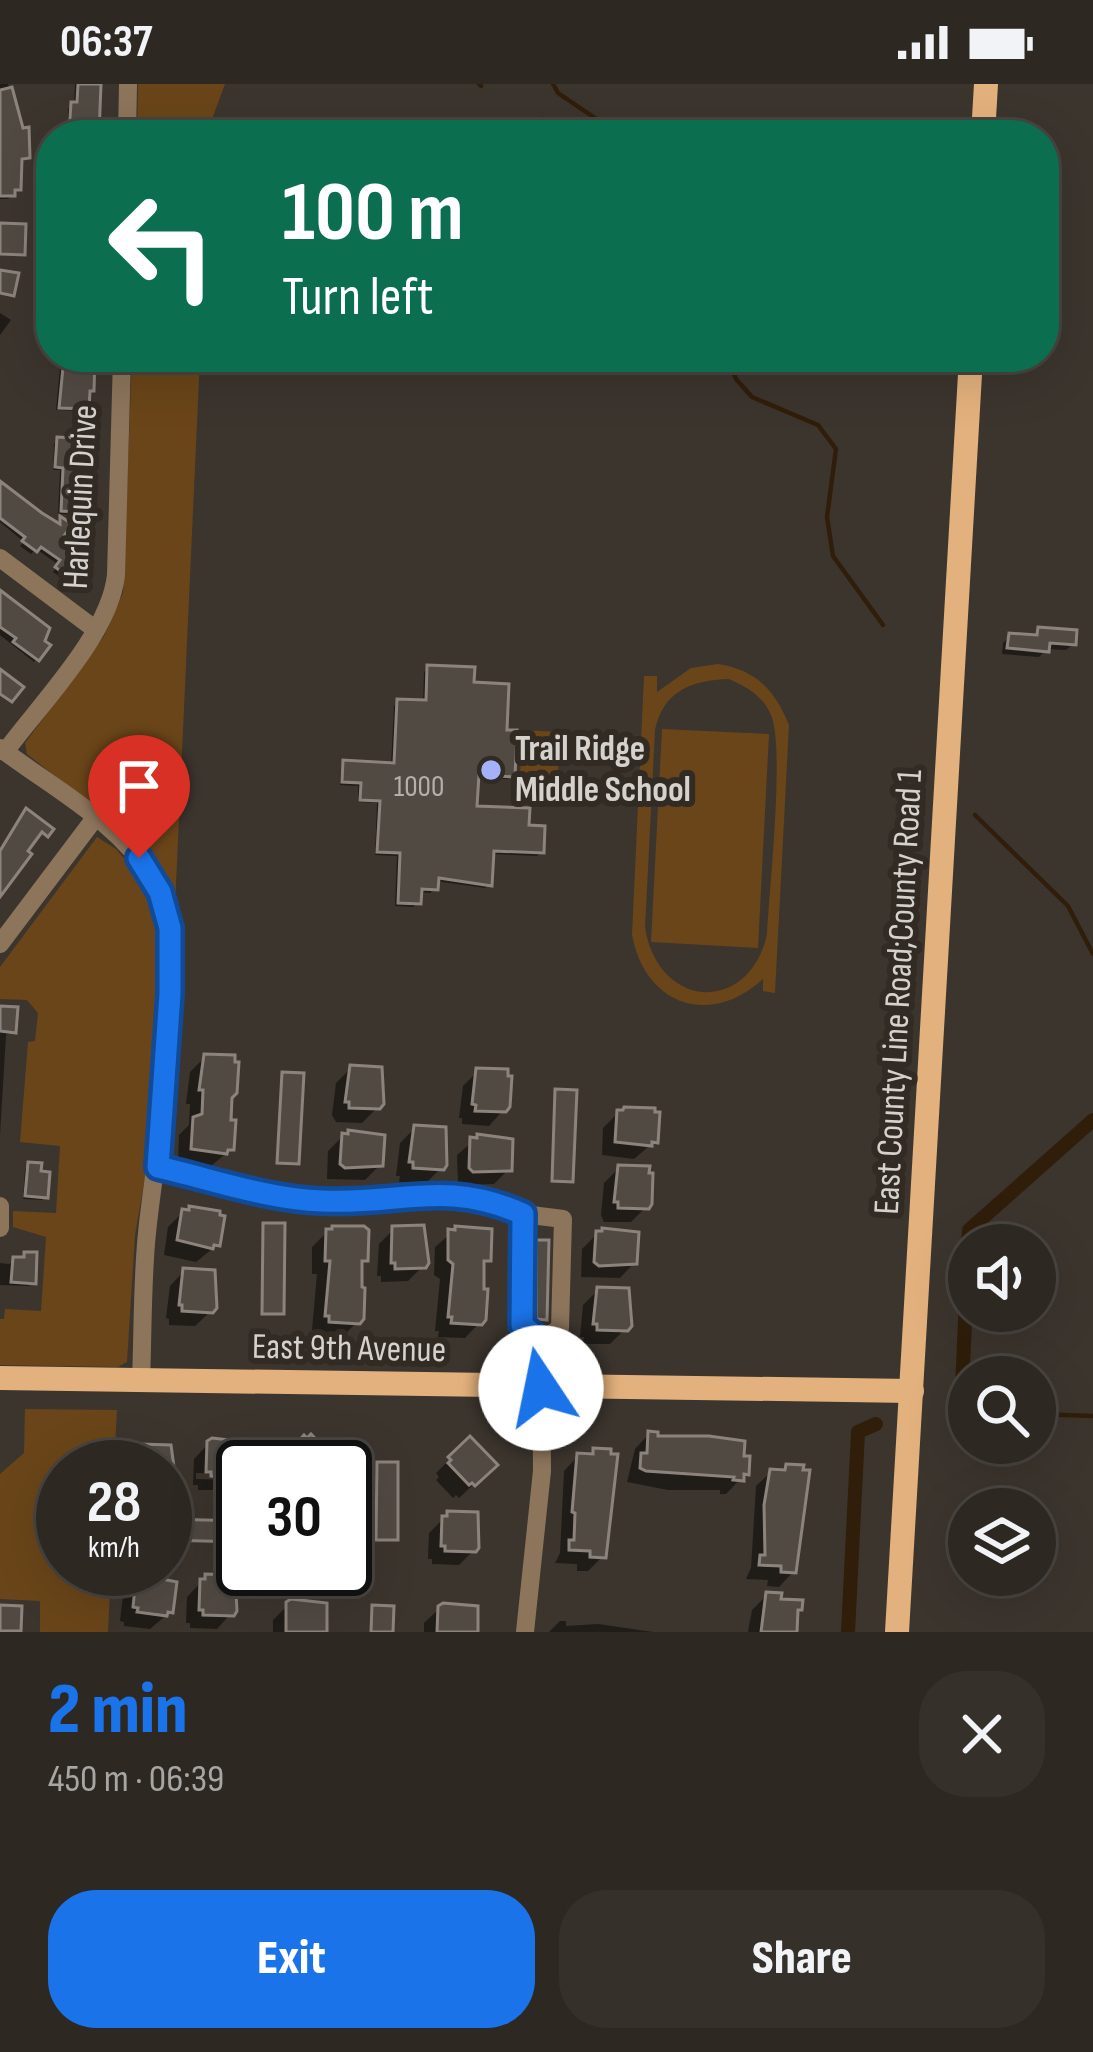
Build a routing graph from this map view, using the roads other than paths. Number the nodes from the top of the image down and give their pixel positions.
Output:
1 (128, 84) edge
2 (986, 84) edge
3 (127, 120) edge
4 (984, 120) edge
5 (122, 372) edge
6 (970, 372) edge
7 (0, 558) edge
8 (96, 630) junction
9 (3, 750) edge
10 (95, 818) junction
11 (1, 939) edge
12 (158, 1167) junction
13 (0, 1206) edge
14 (523, 1214) junction
15 (0, 1228) edge
16 (542, 1342) junction
17 (0, 1378) edge
18 (141, 1380) junction
19 (541, 1388) junction
20 (912, 1391) junction
21 (525, 1632) edge
22 (897, 1632) edge

1 - 3 street
2 - 4 main road
5 - 8 street, Harlequin Drive
6 - 20 main road, East County Line Road;County Road 1
7 - 8 street
8 - 9 street, Harlequin Drive
9 - 10 street
10 - 11 street
10 - 12 street
12 - 14 street
12 - 18 street
13 - 15 street
14 - 16 street
14 - 16 street
16 - 19 street
17 - 18 main road, East 9th Avenue
18 - 19 main road, East 9th Avenue
19 - 20 main road, East 9th Avenue
19 - 21 street
20 - 22 main road, East County Line Road;County Road 1

